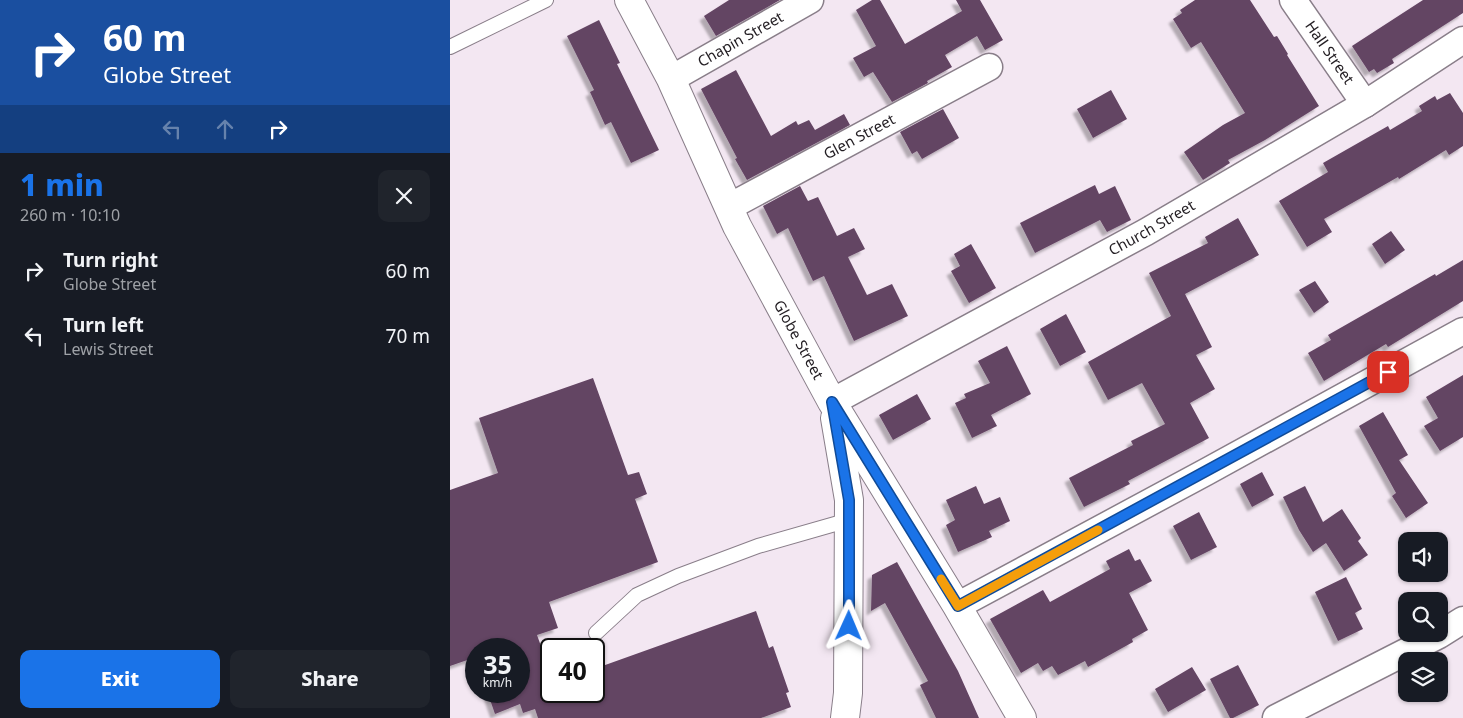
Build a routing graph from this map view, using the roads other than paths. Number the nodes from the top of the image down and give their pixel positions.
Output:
1 (546, 0) edge
2 (629, 0) edge
3 (810, 0) edge
4 (1294, 0) edge
5 (1463, 40) edge
6 (450, 46) edge
7 (989, 67) dead end
8 (671, 78) junction
9 (1365, 104) junction
10 (729, 208) junction
11 (1463, 330) edge
12 (832, 402) junction
13 (849, 520) junction
14 (958, 606) junction
15 (1463, 620) edge
16 (596, 633) dead end
17 (845, 718) edge
18 (1022, 718) edge
19 (1276, 718) edge

1 - 6 lane
2 - 8 main road, Globe Street
3 - 8 street, Chapin Street
4 - 9 street, Hall Street
5 - 9 street, Church Street
7 - 10 street, Glen Street
8 - 10 main road, Globe Street
9 - 12 street, Church Street
10 - 12 main road, Globe Street
11 - 14 street
12 - 13 main road
12 - 14 main road, Globe Street
13 - 16 lane
13 - 17 main road
14 - 18 main road, Globe Street
15 - 19 street

